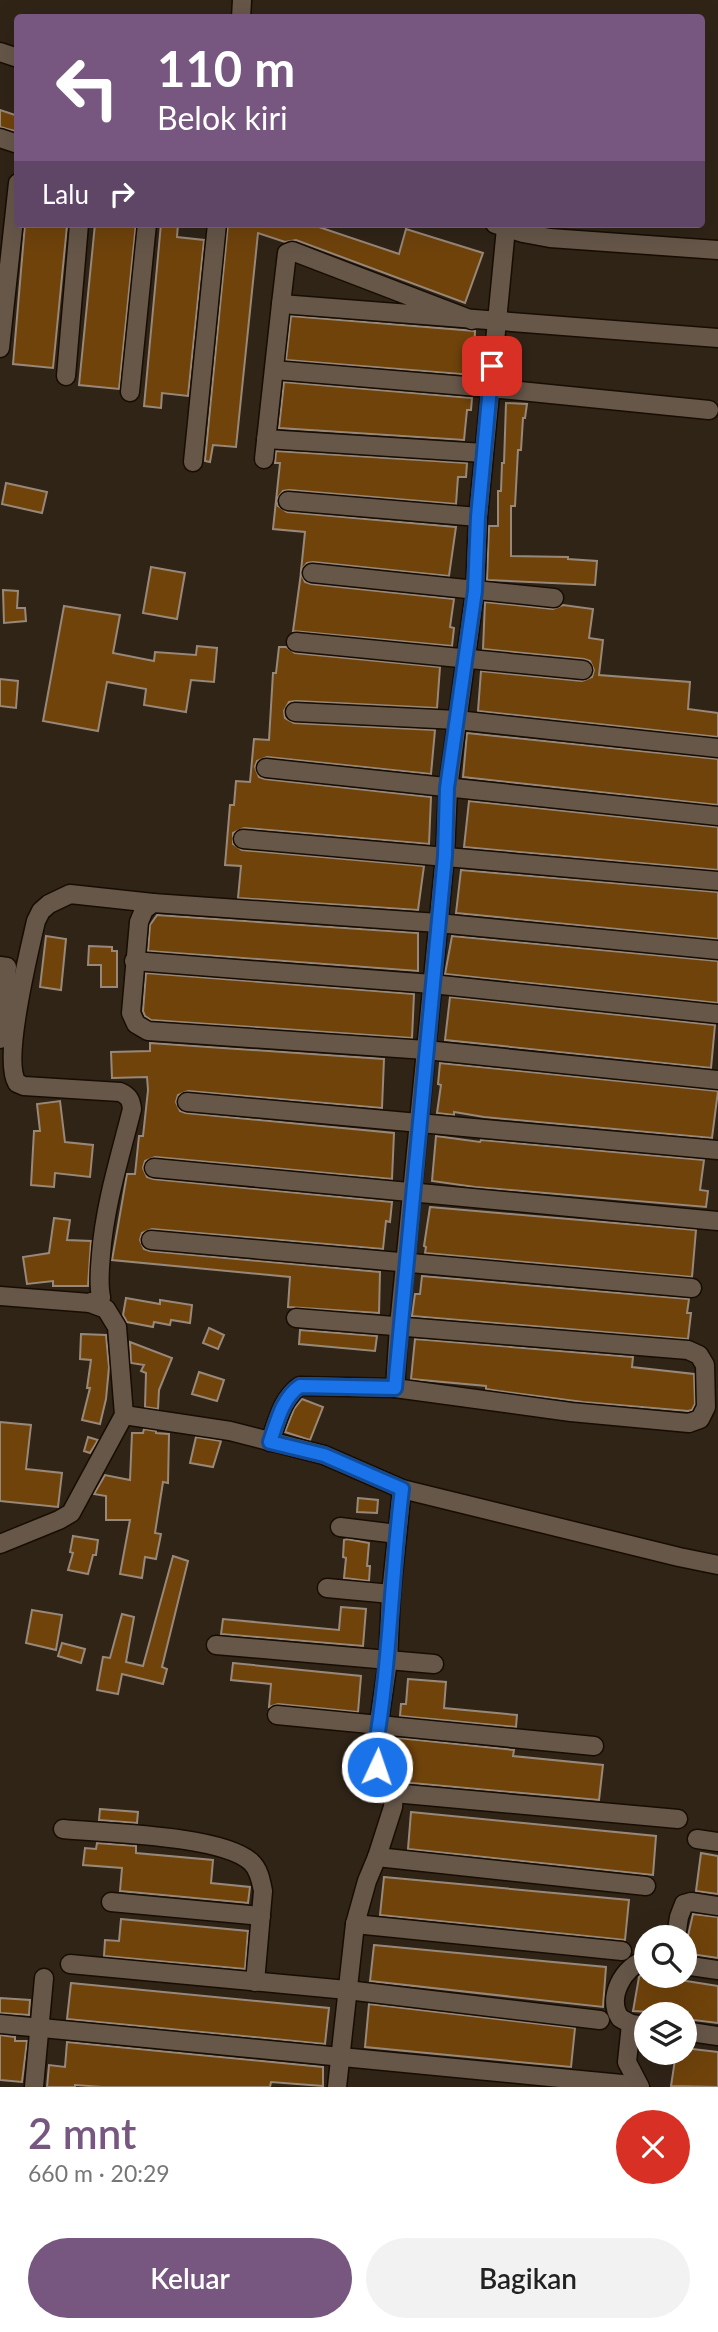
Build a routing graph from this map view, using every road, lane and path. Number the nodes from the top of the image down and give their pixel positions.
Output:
1 (14, 220) edge
2 (79, 228) edge
3 (146, 228) edge
4 (217, 228) edge
5 (500, 228) edge
6 (508, 228) edge
7 (718, 250) edge
8 (281, 304) junction
9 (472, 320) junction
10 (497, 322) junction
11 (718, 338) edge
12 (0, 348) edge
13 (274, 370) junction
14 (66, 376) dead end
15 (490, 388) junction
16 (130, 391) dead end
17 (709, 410) dead end
18 (266, 439) junction
19 (484, 453) junction
20 (264, 459) dead end
21 (193, 462) dead end
22 (288, 501) dead end
23 (478, 517) junction
24 (312, 573) dead end
25 (475, 591) junction
26 (554, 598) dead end
27 (296, 642) dead end
28 (465, 660) junction
29 (583, 670) dead end
30 (295, 712) dead end
31 (457, 720) junction
32 (718, 748) edge
33 (266, 768) dead end
34 (447, 788) junction
35 (718, 816) edge
36 (243, 839) dead end
37 (445, 856) junction
38 (718, 881) edge
39 (152, 903) junction
40 (438, 923) junction
41 (718, 950) edge
42 (134, 961) junction
43 (0, 966) edge
44 (432, 984) junction
45 (718, 1014) edge
46 (0, 1039) edge
47 (426, 1050) junction
48 (718, 1080) edge
49 (187, 1102) dead end
50 (419, 1122) junction
51 (718, 1150) edge
52 (154, 1168) dead end
53 (412, 1191) junction
54 (718, 1222) edge
55 (151, 1240) dead end
56 (405, 1263) junction
57 (692, 1288) dead end
58 (0, 1296) edge
59 (90, 1303) junction
60 (296, 1318) dead end
61 (399, 1326) junction
62 (395, 1388) junction
63 (124, 1415) junction
64 (270, 1442) junction
65 (402, 1489) junction
66 (340, 1527) dead end
67 (397, 1534) junction
68 (0, 1544) edge
69 (718, 1565) edge
70 (327, 1588) dead end
71 (391, 1594) junction
72 (216, 1645) dead end
73 (388, 1661) junction
74 (434, 1664) dead end
75 (277, 1715) dead end
76 (380, 1726) junction
77 (594, 1746) dead end
78 (394, 1793) junction
79 (678, 1819) dead end
80 (63, 1829) dead end
81 (698, 1839) dead end
82 (718, 1842) edge
83 (377, 1857) junction
84 (646, 1886) dead end
85 (111, 1902) dead end
86 (718, 1906) edge
87 (261, 1916) junction
88 (355, 1924) junction
89 (678, 1925) edge
90 (622, 1951) dead end
91 (71, 1964) dead end
92 (634, 1965) edge
93 (697, 1967) edge
94 (718, 1970) edge
95 (44, 1978) dead end
96 (255, 1982) junction
97 (347, 1990) junction
98 (600, 2020) dead end
99 (634, 2023) edge
100 (0, 2024) edge
101 (40, 2028) junction
102 (697, 2033) edge
103 (718, 2036) edge
104 (634, 2038) edge
105 (339, 2056) junction
106 (631, 2085) edge
107 (34, 2087) edge
108 (337, 2087) edge

1 - 12 street
2 - 14 street
3 - 16 street
4 - 21 street
5 - 10 street
6 - 7 street
8 - 9 street
8 - 9 street
8 - 13 street
9 - 10 street
10 - 11 street
10 - 15 street
13 - 15 street
13 - 18 street
15 - 17 street
15 - 19 street
18 - 19 street
18 - 20 street
19 - 23 street
22 - 23 street
23 - 25 street
24 - 25 street
25 - 26 street
25 - 28 street
27 - 28 street
28 - 29 street
28 - 31 street
30 - 31 street
31 - 32 street
31 - 34 street
33 - 34 street
34 - 35 street
34 - 37 street
36 - 37 street
37 - 38 street
37 - 40 street
39 - 40 street
39 - 42 street
39 - 59 street
40 - 41 street
40 - 44 street
42 - 44 street
42 - 47 street
43 - 46 street
44 - 45 street
44 - 47 street
47 - 48 street
47 - 50 street
49 - 50 street
50 - 51 street
50 - 53 street
52 - 53 street
53 - 54 street
53 - 56 street
55 - 56 street
56 - 57 street
56 - 61 street
58 - 59 street
59 - 63 street
60 - 61 street
61 - 62 street
61 - 62 street
62 - 64 street
63 - 64 street
63 - 68 street
64 - 65 street
65 - 67 street
65 - 69 street
66 - 67 street
67 - 71 street
70 - 71 street
71 - 73 street
72 - 73 street
73 - 74 street
73 - 76 street
75 - 76 street
76 - 77 street
76 - 78 street
78 - 79 street
78 - 83 street
80 - 87 street
81 - 82 street
83 - 84 street
83 - 88 street
85 - 87 street
86 - 89 street
87 - 96 street
88 - 90 street
88 - 97 street
91 - 96 street
92 - 99 street
93 - 94 street
95 - 101 street
96 - 97 street
97 - 98 street
97 - 105 street
100 - 101 street
101 - 105 street
101 - 107 street
102 - 103 street
104 - 106 street
105 - 106 street
105 - 108 street

